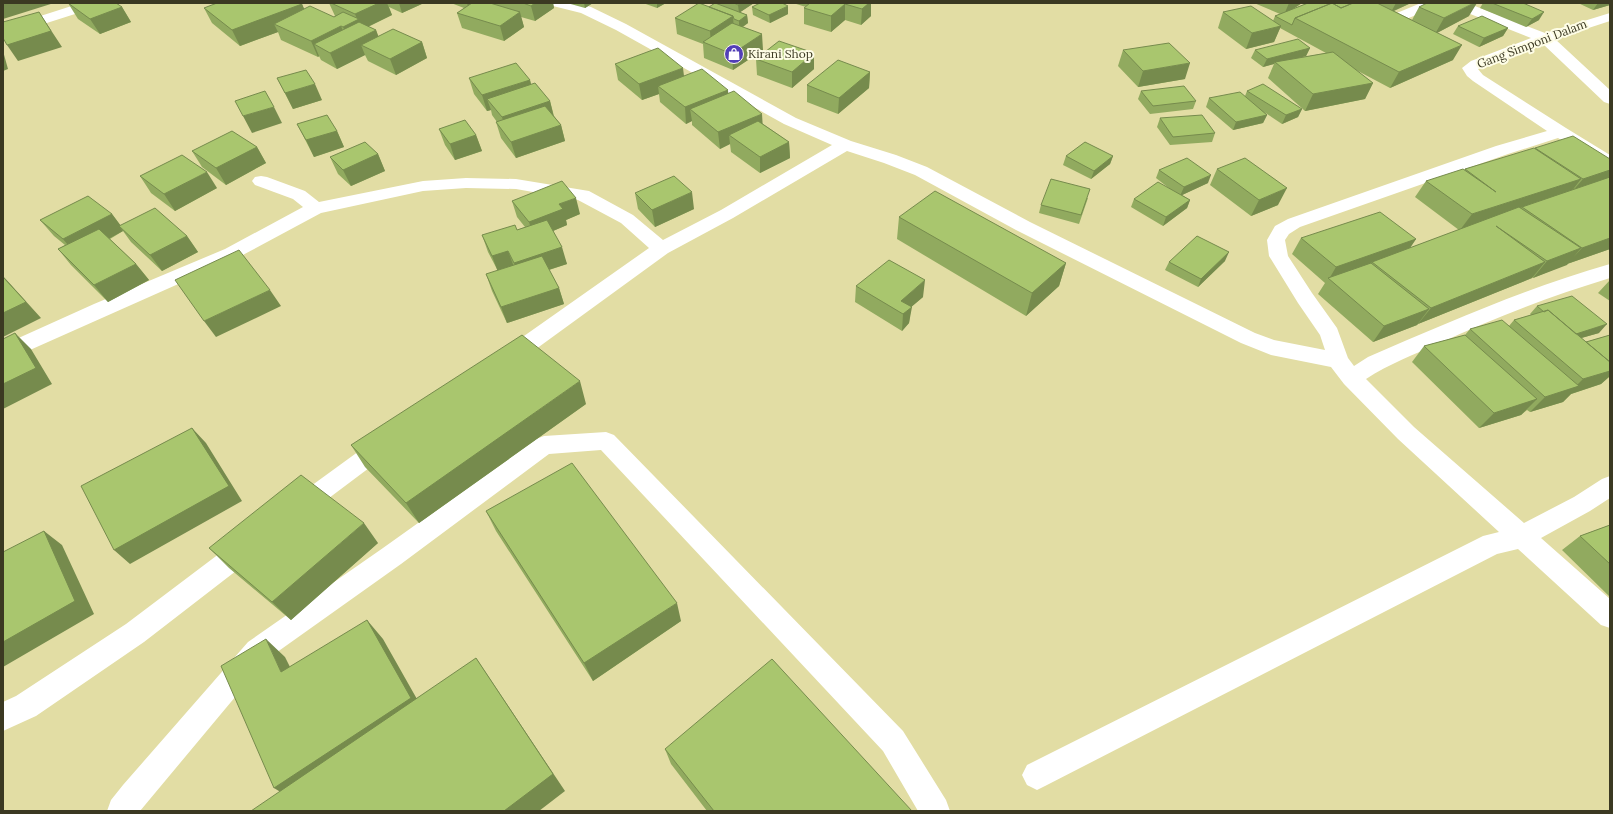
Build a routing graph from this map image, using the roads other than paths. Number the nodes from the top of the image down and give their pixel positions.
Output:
1 (95, 3) edge
2 (558, 3) edge
3 (1354, 3) edge
4 (1433, 3) edge
5 (1455, 3) edge
6 (592, 6) edge
7 (1610, 17) edge
8 (3, 33) edge
9 (1546, 39) junction
10 (1610, 99) edge
11 (1560, 132) junction
12 (845, 145) junction
13 (1610, 162) edge
14 (261, 181) dead end
15 (316, 208) junction
16 (661, 249) junction
17 (1610, 271) edge
18 (3, 354) edge
19 (1345, 369) junction
20 (489, 372) edge
21 (404, 431) edge
22 (1610, 486) edge
23 (284, 519) edge
24 (265, 533) edge
25 (1520, 537) junction
26 (1610, 616) edge
27 (3, 717) edge
28 (1038, 775) dead end
29 (122, 811) edge
30 (935, 811) edge

1 - 8 street
2 - 6 street
3 - 4 street
5 - 9 street
6 - 12 street
7 - 9 street, Gang Simponi Dalam
9 - 10 street
9 - 11 street, Gang Simponi Dalam
11 - 13 street
11 - 19 street
12 - 16 street
12 - 19 street
14 - 15 street
15 - 16 street
15 - 18 street
16 - 20 street
17 - 19 street
19 - 25 street
21 - 23 street
22 - 25 street
24 - 27 street
25 - 26 street
25 - 28 street
29 - 30 street

